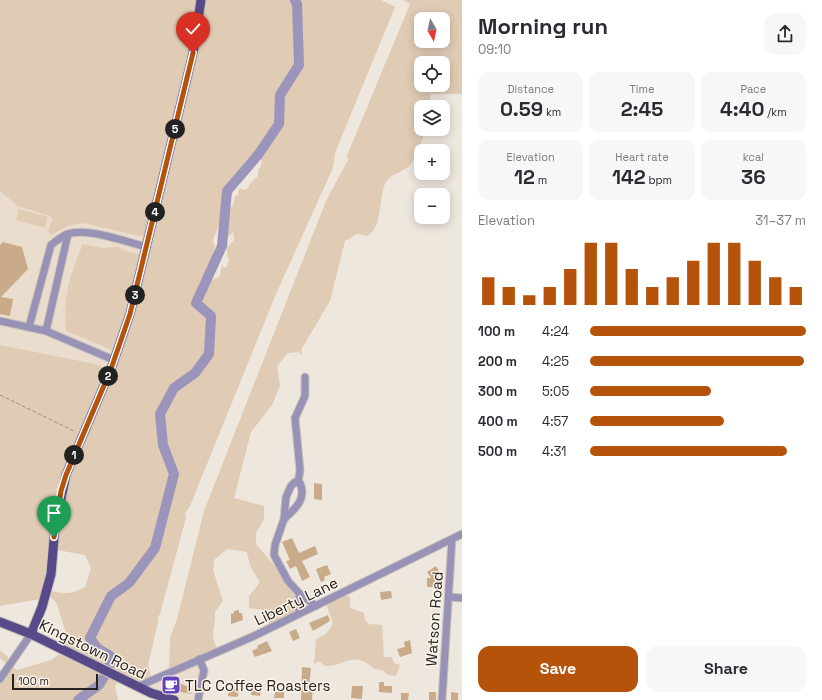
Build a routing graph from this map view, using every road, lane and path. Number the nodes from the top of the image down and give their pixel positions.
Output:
1 (201, 0) edge
2 (68, 234) junction
3 (147, 247) junction
4 (0, 321) edge
5 (29, 327) junction
6 (46, 331) junction
7 (114, 360) junction
8 (305, 377) dead end
9 (0, 395) edge
10 (82, 435) junction
11 (298, 483) junction
12 (284, 519) junction
13 (462, 534) edge
14 (452, 539) junction
15 (299, 593) junction
16 (449, 597) junction
17 (462, 598) edge
18 (316, 606) junction
19 (299, 614) junction
20 (0, 622) edge
21 (31, 634) junction
22 (199, 659) junction
23 (0, 678) edge
24 (139, 686) junction
25 (154, 696) edge
26 (174, 700) edge
27 (198, 700) edge
28 (442, 700) edge

1 - 3 main road
2 - 3 street
2 - 5 street
2 - 6 street
3 - 7 main road
4 - 5 street
5 - 6 street
6 - 7 street
7 - 10 main road
8 - 11 street
9 - 10 path
10 - 21 main road
11 - 12 street
11 - 12 street
12 - 15 street
13 - 14 street, Liberty Lane
14 - 16 street, Watson Road
14 - 18 street, Liberty Lane
15 - 18 street
15 - 19 street
16 - 17 street
16 - 28 street, Watson Road
18 - 19 street, Liberty Lane
19 - 22 street, Liberty Lane
20 - 21 main road, Kingstown Road
21 - 23 street
21 - 24 main road, Kingstown Road
22 - 24 street, Liberty Lane
22 - 27 street
24 - 25 main road, Kingstown Road
25 - 26 main road, Kingstown Road

